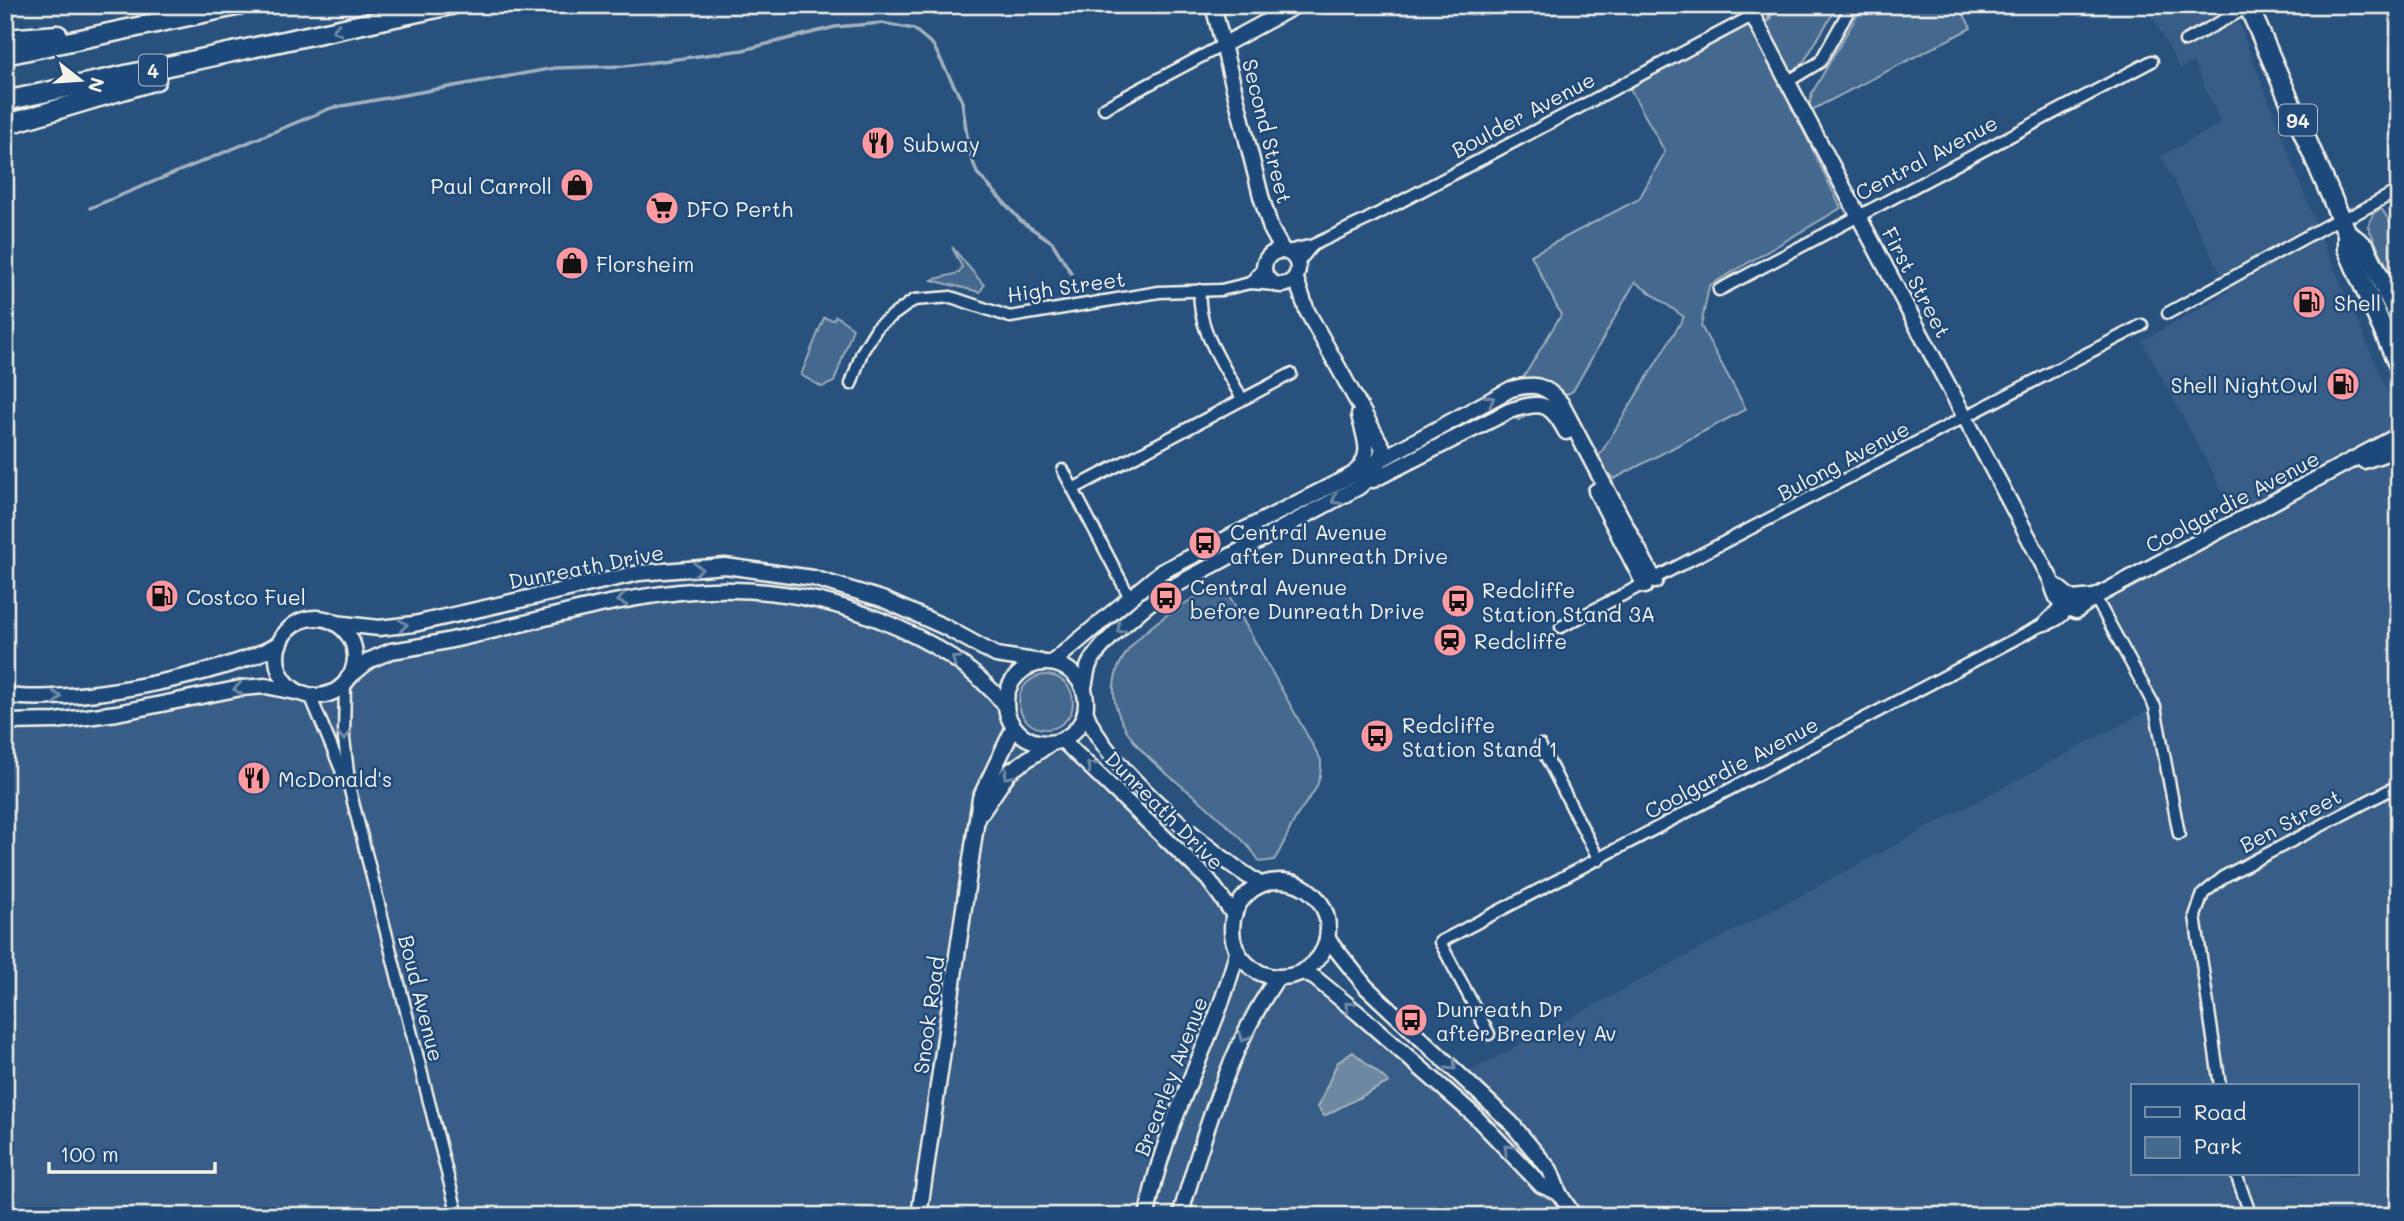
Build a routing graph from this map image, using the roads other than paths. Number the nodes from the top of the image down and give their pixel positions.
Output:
1 (241, 5) edge
2 (452, 5) edge
3 (1297, 5) edge
4 (1852, 5) edge
5 (2250, 6) edge
6 (1211, 8) edge
7 (1749, 10) edge
8 (121, 30) junction
9 (300, 37) junction
10 (5, 38) edge
11 (2185, 41) dead end
12 (1225, 44) junction
13 (5, 55) edge
14 (2152, 61) dead end
15 (1787, 82) junction
16 (5, 100) edge
17 (1104, 108) dead end
18 (5, 125) edge
19 (2399, 190) edge
20 (1858, 216) junction
21 (2344, 226) junction
22 (1313, 245) junction
23 (1276, 254) junction
24 (1297, 264) junction
25 (1250, 283) junction
26 (1286, 284) junction
27 (1200, 290) junction
28 (1719, 290) dead end
29 (2168, 313) dead end
30 (2399, 317) edge
31 (2142, 325) dead end
32 (2399, 366) edge
33 (1291, 374) dead end
34 (850, 384) dead end
35 (1242, 399) junction
36 (1966, 418) junction
37 (1430, 433) junction
38 (2399, 435) edge
39 (2399, 449) edge
40 (1378, 451) junction
41 (1410, 460) junction
42 (2352, 462) junction
43 (1063, 470) dead end
44 (1356, 481) junction
45 (1073, 489) junction
46 (1650, 583) junction
47 (1129, 596) junction
48 (2095, 597) junction
49 (2067, 603) junction
50 (335, 623) junction
51 (1562, 628) dead end
52 (280, 643) junction
53 (1047, 662) junction
54 (346, 680) junction
55 (1084, 687) junction
56 (5, 695) edge
57 (307, 695) junction
58 (1006, 706) junction
59 (1086, 713) junction
60 (5, 722) edge
61 (1014, 727) junction
62 (1057, 742) junction
63 (1540, 745) dead end
64 (2399, 785) edge
65 (350, 790) junction
66 (978, 820) junction
67 (2179, 834) dead end
68 (1599, 860) junction
69 (1261, 885) junction
70 (1234, 915) junction
71 (1327, 938) junction
72 (1237, 952) junction
73 (1303, 972) junction
74 (1277, 978) junction
75 (1489, 1034) dead end
76 (2220, 1084) edge
77 (2237, 1176) edge
78 (1559, 1193) junction
79 (458, 1216) edge
80 (919, 1216) edge
81 (1147, 1216) edge
82 (1180, 1216) edge
83 (1574, 1216) edge
84 (2251, 1216) edge

1 - 8 highway, 4
2 -> 9 highway, 4
3 - 12 main road
4 - 15 street
5 - 11 street
5 - 21 highway, 94
6 - 12 main road, Second Street
7 - 15 main road, First Street
7 - 22 street, Boulder Avenue
8 - 10 highway
8 - 13 highway, 4
9 - 16 highway, 4
9 - 18 highway
12 - 17 street
12 - 23 main road, Second Street
14 - 20 street, Central Avenue
15 - 20 main road, First Street
19 - 21 street
20 - 28 street, Central Avenue
20 - 36 main road, First Street
21 - 29 street
21 - 30 highway, 94
21 - 32 highway, 94
22 - 23 street, Boulder Avenue
22 - 24 street, Boulder Avenue
23 - 24 main road, Second Street
23 - 25 street
23 - 26 main road, Second Street
24 - 26 main road
25 - 26 street, High Street
25 - 27 street, High Street
26 - 40 main road, Second Street
27 - 34 street, High Street
27 - 35 street
31 - 36 street, Bulong Avenue
33 - 35 street
35 - 45 street
36 - 46 street, Bulong Avenue
36 - 49 main road, First Street
37 - 40 main road
37 - 40 main road
37 -> 46 main road
38 - 42 main road, Coolgardie Avenue
39 - 42 main road, Coolgardie Avenue
40 - 41 main road
40 - 44 main road
41 - 44 main road
41 - 46 main road
42 - 48 main road, Coolgardie Avenue
43 - 45 street
44 - 47 main road
44 -> 55 main road
45 - 47 street
46 - 51 street, Bulong Avenue
47 - 53 main road
48 - 49 main road, Coolgardie Avenue
48 - 67 street
49 - 68 street, Coolgardie Avenue
50 - 52 main road
50 -> 53 main road, Dunreath Drive
50 - 54 main road
56 -> 52 main road
52 - 57 main road
53 - 55 main road
53 - 58 main road
54 - 57 main road
58 -> 54 main road, Dunreath Drive
54 -> 65 street, Boud Avenue
55 - 59 main road
57 -> 60 main road
57 - 65 street, Boud Avenue
58 - 61 main road
59 - 62 main road
59 - 69 main road, Dunreath Drive
61 - 62 main road
61 - 66 main road, Snook Road
62 -> 66 main road, Snook Road
70 -> 62 main road, Dunreath Drive
63 - 68 street
64 - 76 street, Ben Street
65 - 79 street, Boud Avenue
66 - 80 main road, Snook Road
68 - 75 street, Coolgardie Avenue
69 - 70 main road
69 - 71 main road
70 - 72 main road
71 - 73 main road
71 -> 78 main road
72 - 74 main road
72 - 81 main road, Brearley Avenue
73 - 74 main road
78 -> 73 main road
74 -> 82 main road
77 - 84 street
78 - 83 main road

